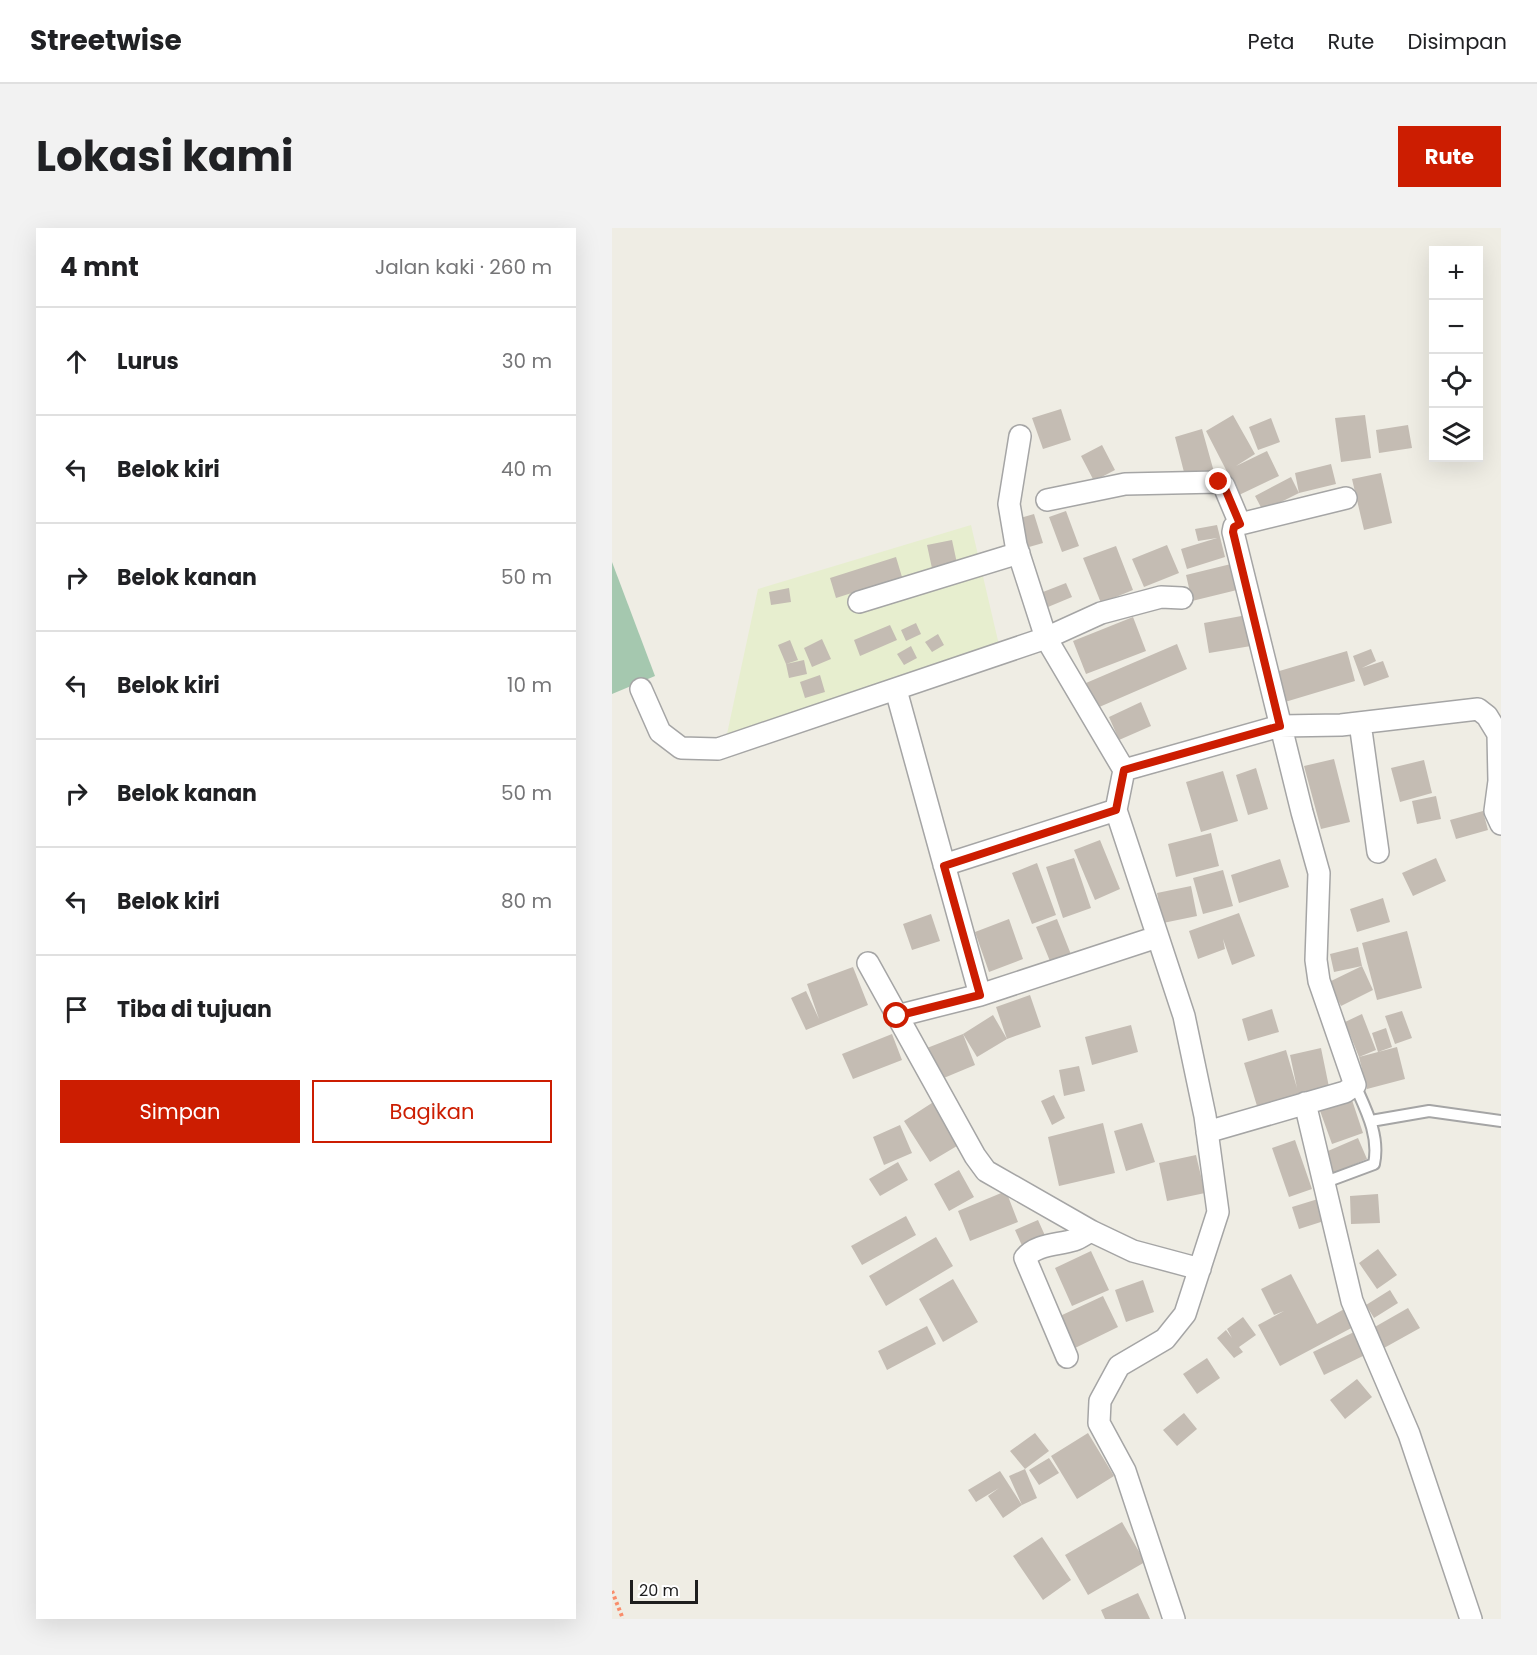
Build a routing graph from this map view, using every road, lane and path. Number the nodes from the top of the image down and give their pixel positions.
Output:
1 (1020, 436) dead end
2 (1346, 498) dead end
3 (1047, 500) dead end
4 (1240, 524) junction
5 (1018, 553) junction
6 (1182, 598) dead end
7 (859, 602) dead end
8 (1046, 638) junction
9 (641, 689) dead end
10 (896, 690) junction
11 (1360, 723) junction
12 (1280, 726) junction
13 (1124, 770) junction
14 (1116, 810) junction
15 (1501, 824) edge
16 (1378, 852) dead end
17 (944, 866) junction
18 (1157, 937) junction
19 (868, 963) dead end
20 (980, 995) junction
21 (897, 1016) junction
22 (1355, 1085) junction
23 (1305, 1103) junction
24 (1371, 1121) junction
25 (1501, 1121) edge
26 (1207, 1132) junction
27 (1323, 1183) junction
28 (1091, 1231) junction
29 (1200, 1269) junction
30 (1067, 1357) dead end
31 (612, 1591) edge
32 (623, 1619) edge
33 (1174, 1619) edge
34 (1471, 1619) edge

1 - 5 street
2 - 4 street
3 - 4 street
4 - 12 street
5 - 7 street
5 - 8 street
6 - 8 street
8 - 10 street
8 - 13 street
9 - 10 street
10 - 17 street
11 - 12 street
11 - 15 street
11 - 16 street
12 - 13 street
12 - 22 street
13 - 14 street
14 - 17 street
14 - 18 street
17 - 20 street
18 - 20 street
18 - 26 street
19 - 21 street
20 - 21 street
21 - 28 street
22 - 23 street
22 - 24 lane
23 - 26 street
23 - 27 street
24 - 25 lane
24 - 27 lane
26 - 29 street
27 - 34 street
28 - 29 street
28 - 30 street
29 - 33 street
31 - 32 path

